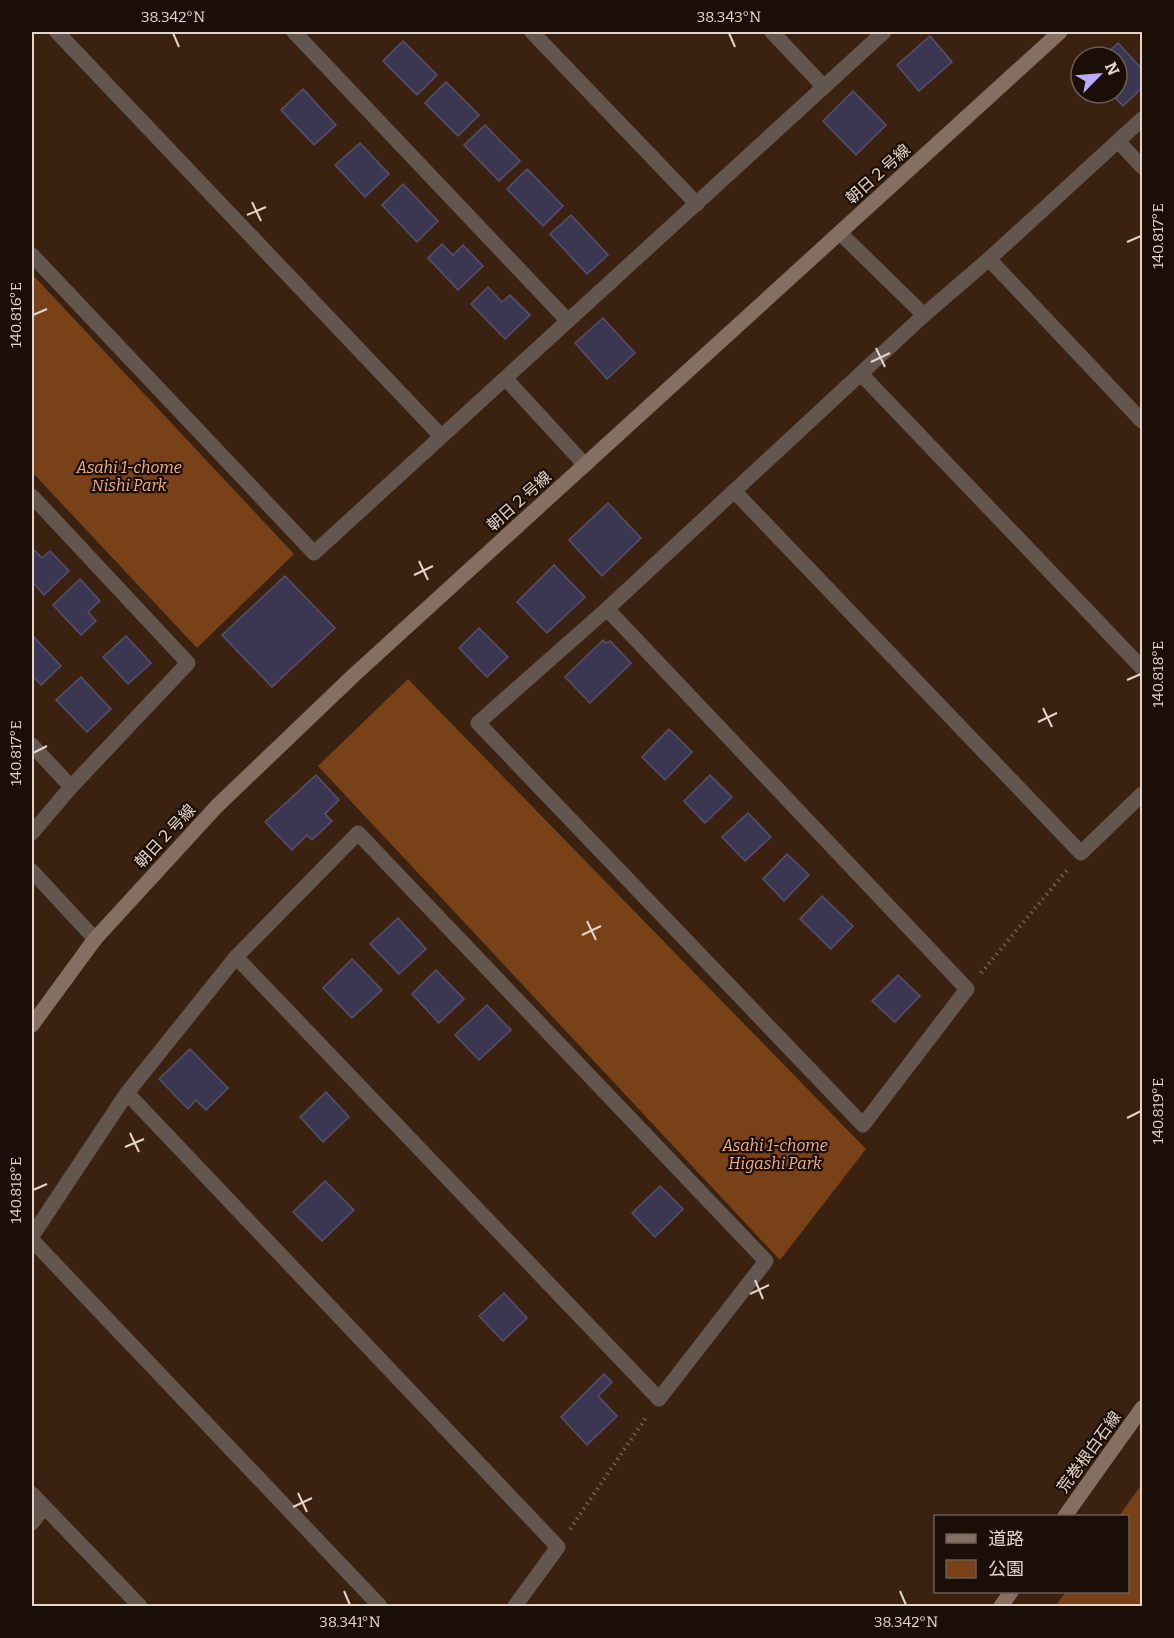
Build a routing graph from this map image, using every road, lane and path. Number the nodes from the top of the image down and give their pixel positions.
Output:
1 (57, 32) edge
2 (294, 32) edge
3 (532, 32) edge
4 (772, 32) edge
5 (884, 32) edge
6 (1060, 32) edge
7 (824, 87) junction
8 (1143, 119) edge
9 (1118, 141) junction
10 (1143, 167) edge
11 (697, 204) junction
12 (840, 233) junction
13 (32, 255) edge
14 (989, 259) junction
15 (924, 315) junction
16 (568, 321) junction
17 (861, 374) junction
18 (506, 379) junction
19 (1143, 421) edge
20 (441, 436) junction
21 (585, 465) junction
22 (734, 491) junction
23 (32, 496) edge
24 (607, 609) junction
25 (1143, 668) edge
26 (32, 745) edge
27 (71, 787) junction
28 (1143, 794) edge
29 (32, 833) edge
30 (1081, 853) junction
31 (32, 871) edge
32 (95, 939) junction
33 (236, 957) junction
34 (968, 989) junction
35 (32, 1025) edge
36 (127, 1094) junction
37 (32, 1238) edge
38 (659, 1399) junction
39 (1143, 1408) edge
40 (32, 1494) edge
41 (44, 1507) junction
42 (1066, 1515) edge
43 (32, 1523) edge
44 (558, 1547) junction
45 (1010, 1593) edge
46 (140, 1606) edge
47 (380, 1606) edge
48 (515, 1606) edge
49 (1001, 1606) edge

1 - 20 street
2 - 16 street
3 - 11 street
4 - 7 street
5 - 7 street
6 - 12 street, 朝日２号線
7 - 11 street
8 - 9 street
9 - 10 street
9 - 14 street
11 - 16 street
12 - 15 street
12 - 21 street, 朝日２号線
13 - 20 street
14 - 15 street
14 - 19 street
15 - 17 street
16 - 18 street
17 - 22 street
17 - 25 street
18 - 20 street
18 - 21 street
21 - 32 street, 朝日２号線
22 - 24 street
22 - 30 street
23 - 27 street
24 - 34 street
24 - 34 street
26 - 27 street
27 - 29 street
28 - 30 street
30 - 34 path
31 - 32 street
32 - 35 street, 朝日２号線
33 - 36 street
33 - 38 street
33 - 38 street
36 - 37 street
36 - 44 street
37 - 47 street
38 - 44 path
39 - 42 street, 荒巻根白石線
40 - 41 street
41 - 43 street
41 - 46 street
44 - 48 street
45 - 49 street

